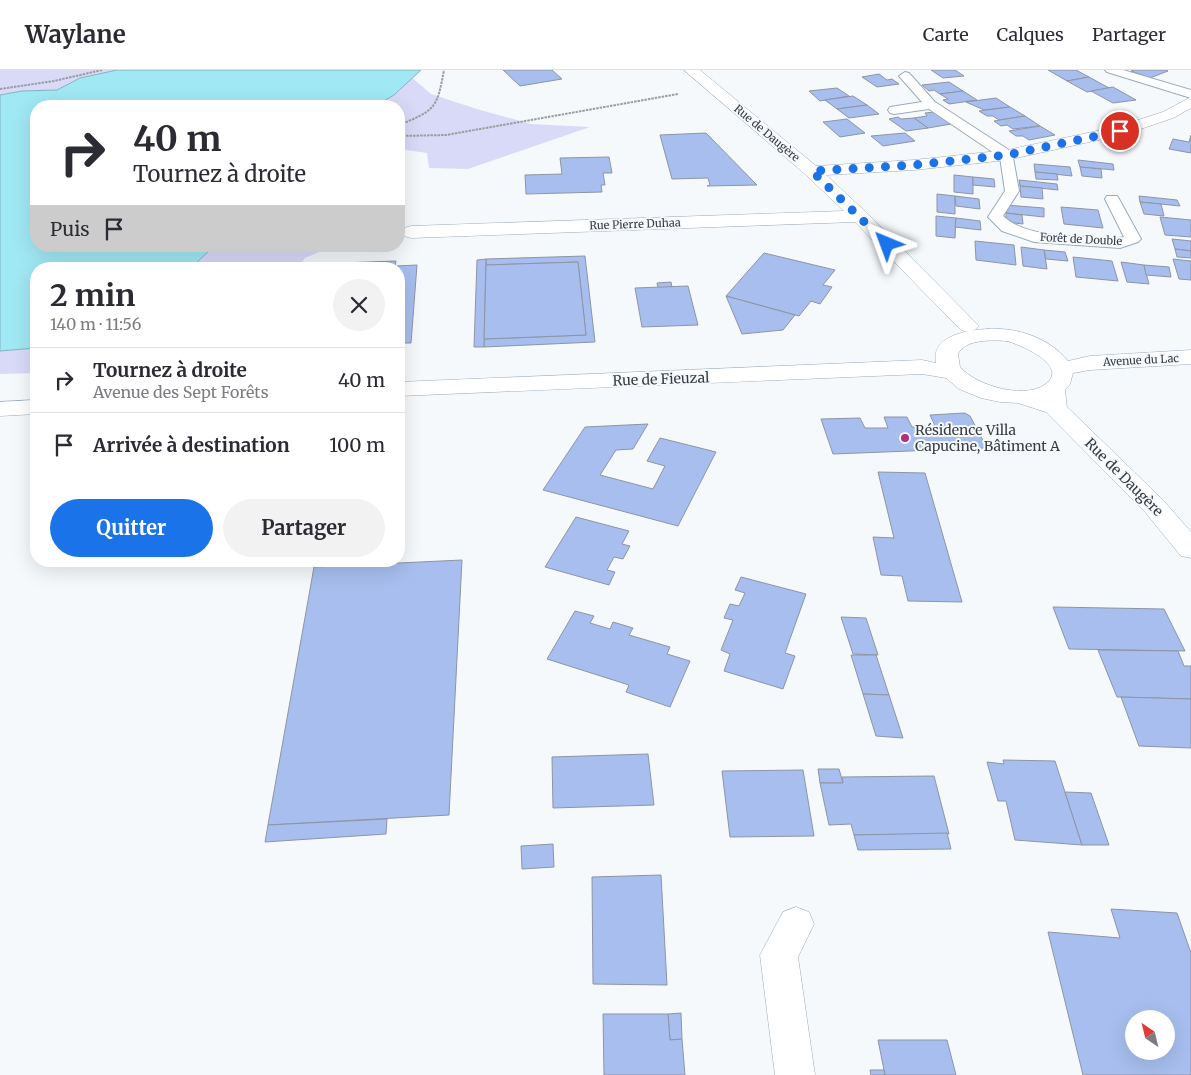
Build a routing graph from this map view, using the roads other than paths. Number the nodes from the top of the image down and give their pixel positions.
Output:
1 (691, 70) edge
2 (1111, 70) edge
3 (905, 76) dead end
4 (1191, 94) edge
5 (1191, 102) edge
6 (931, 105) junction
7 (894, 110) dead end
8 (1007, 155) junction
9 (812, 171) junction
10 (1112, 199) dead end
11 (860, 216) junction
12 (411, 232) dead end
13 (957, 348) junction
14 (1049, 352) junction
15 (1191, 357) edge
16 (1090, 363) junction
17 (1063, 369) junction
18 (405, 389) edge
19 (1054, 399) junction
20 (30, 407) edge
21 (0, 409) edge
22 (1191, 549) edge
23 (796, 924) dead end
24 (795, 1075) edge

1 - 9 street, Rue de Daugère
2 - 4 lane
3 - 6 lane
5 - 8 street
6 - 7 lane
6 - 8 lane
8 - 9 street
8 - 10 lane, Forêt de Double
9 - 11 street, Rue de Daugère
11 - 12 street, Rue Pierre Duhaa
11 - 13 street, Rue de Daugère
13 - 14 street
13 - 18 street, Rue de Fieuzal
13 - 19 street, Rue de Daugère
14 - 16 street, Avenue du Lac
14 - 17 street
15 - 16 street, Avenue du Lac
16 - 17 street, Avenue du Lac
17 - 19 street
19 - 22 street, Rue de Daugère
20 - 21 street
23 - 24 street

